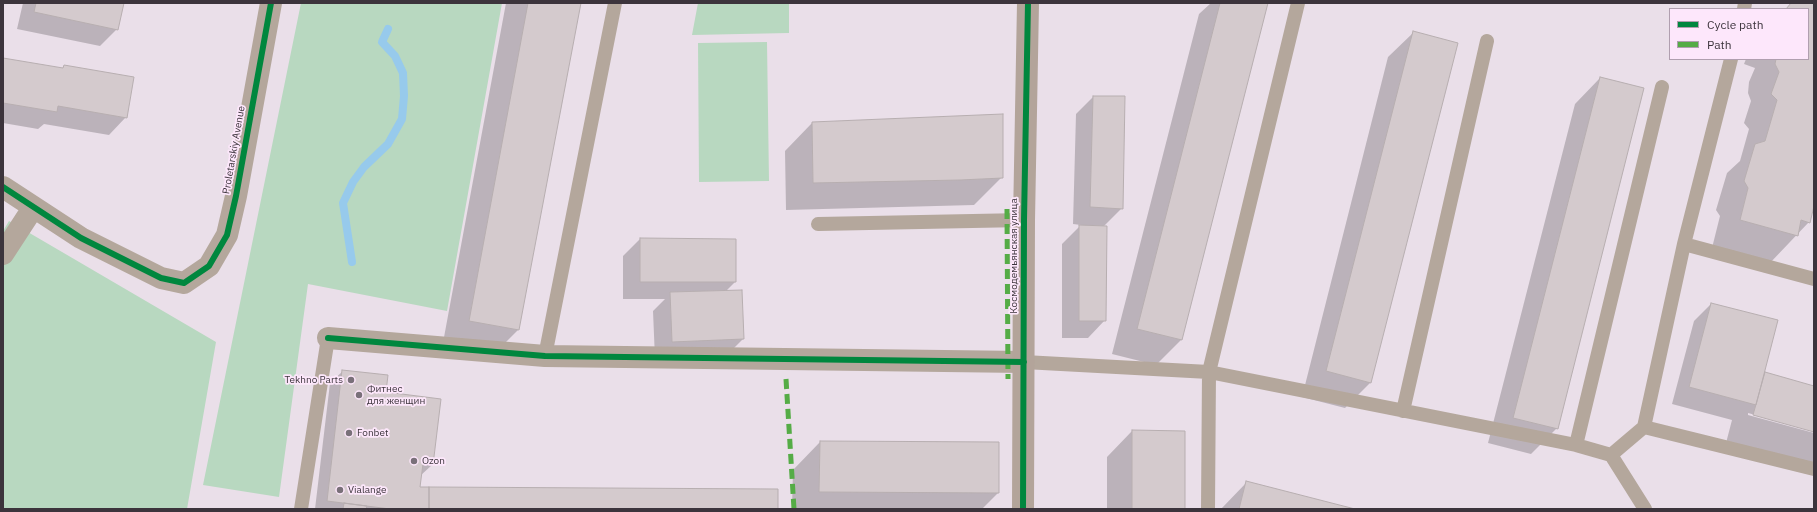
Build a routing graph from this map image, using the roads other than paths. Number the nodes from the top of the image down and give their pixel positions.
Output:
1 (271, 3) edge
2 (616, 3) edge
3 (1028, 3) edge
4 (1298, 3) edge
5 (1487, 41) dead end
6 (1731, 60) edge
7 (1662, 87) dead end
8 (3, 187) edge
9 (33, 208) junction
10 (1024, 220) junction
11 (818, 224) dead end
12 (1684, 244) junction
13 (3, 254) edge
14 (1814, 279) edge
15 (328, 338) joint
16 (545, 356) junction
17 (1024, 362) junction
18 (1208, 372) junction
19 (1403, 411) junction
20 (1644, 427) junction
21 (1576, 445) junction
22 (1611, 455) junction
23 (1814, 469) edge
24 (301, 509) edge
25 (1023, 509) edge
26 (1208, 509) edge
27 (1645, 509) edge

1 - 9 street, Proletarskiy Avenue
2 - 16 lane
3 - 10 street, Космодемьянская улица
4 - 18 lane
5 - 19 lane
6 - 12 lane
7 - 21 lane
8 - 9 street
9 - 13 street
10 - 11 lane
10 - 17 street, Космодемьянская улица
12 - 14 lane
12 - 20 lane
15 - 16 street
15 - 24 lane
16 - 17 street
17 - 18 lane
17 - 25 street, Космодемьянская улица
18 - 19 lane
18 - 26 lane
19 - 21 lane
20 - 22 lane
20 - 23 lane
21 - 22 lane
22 - 27 lane

